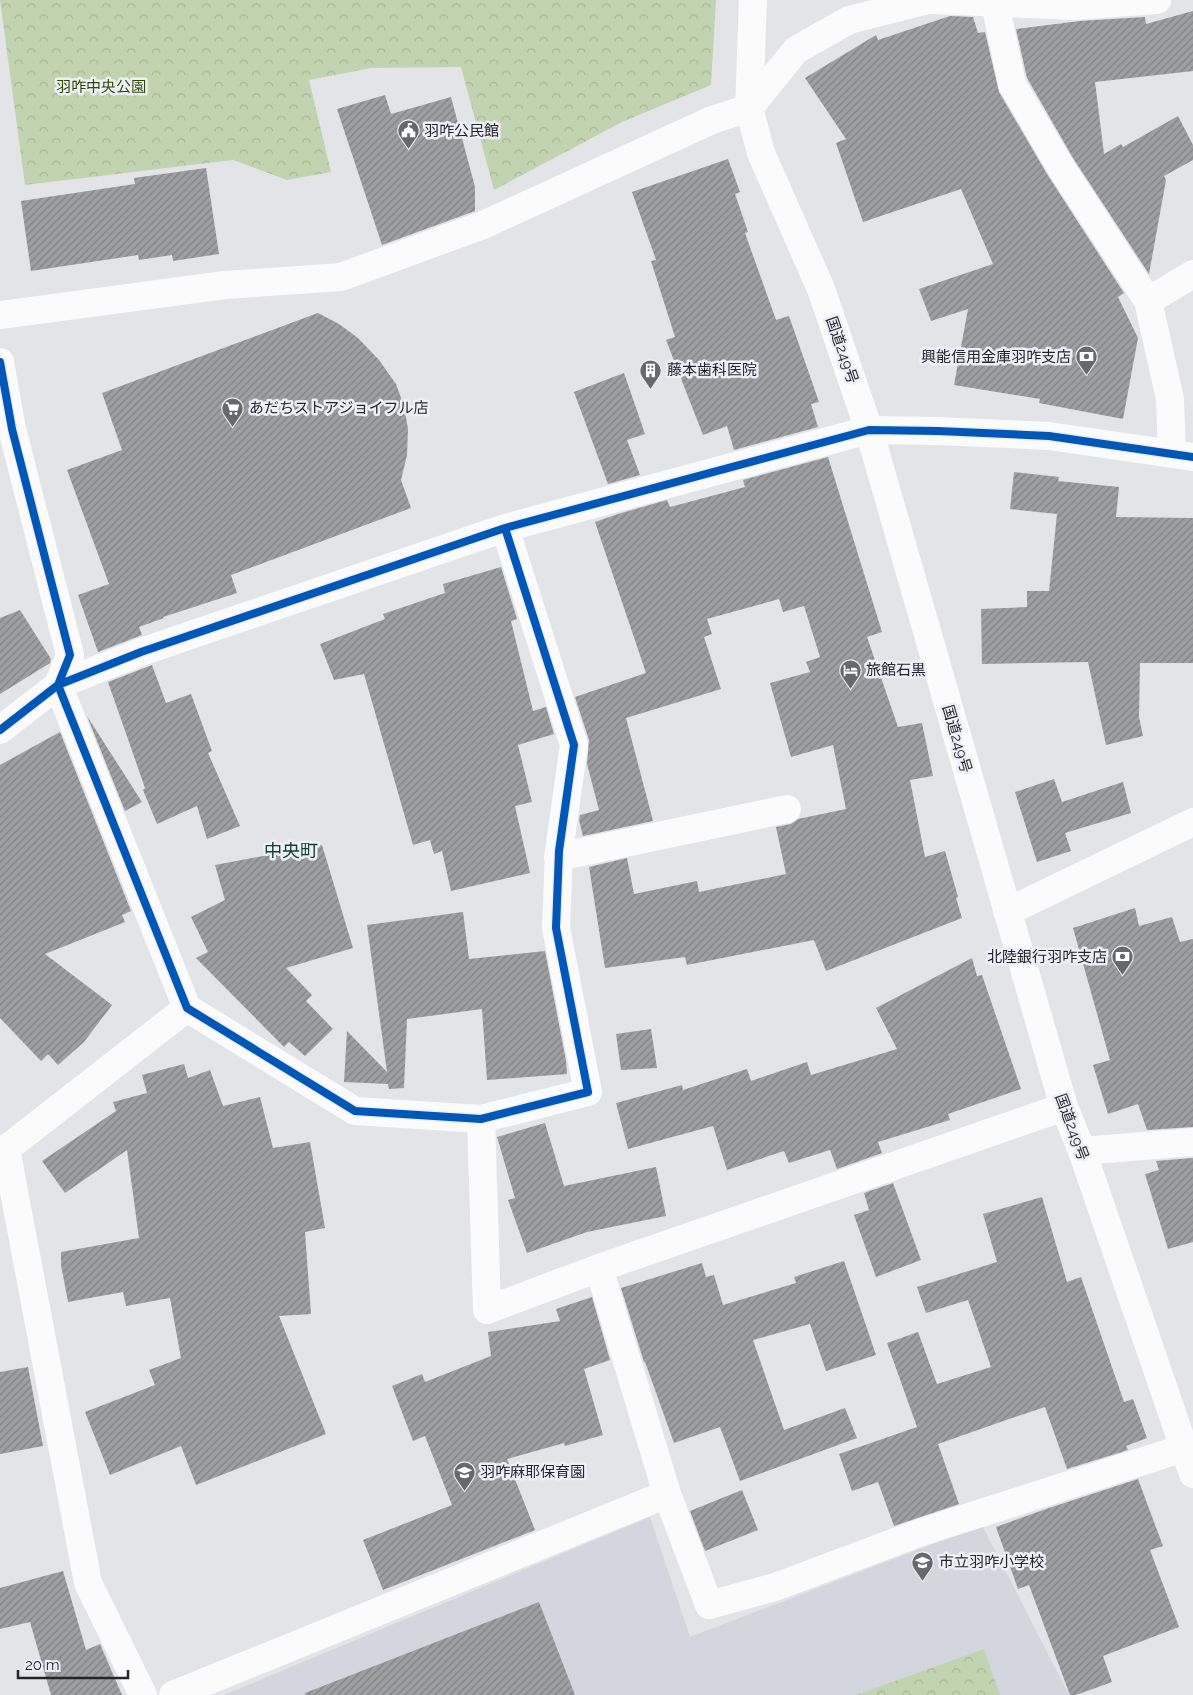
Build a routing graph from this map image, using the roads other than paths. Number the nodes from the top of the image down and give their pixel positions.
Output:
1 (754, 0) edge
2 (928, 0) edge
3 (932, 0) edge
4 (1157, 0) edge
5 (995, 3) junction
6 (749, 108) junction
7 (1193, 274) edge
8 (1148, 301) junction
9 (0, 315) edge
10 (0, 362) edge
11 (869, 430) junction
12 (6, 433) edge
13 (1183, 455) edge
14 (505, 528) junction
15 (58, 684) junction
16 (0, 730) edge
17 (787, 810) dead end
18 (1193, 822) edge
19 (558, 857) junction
20 (1007, 912) junction
21 (187, 1008) junction
22 (1064, 1107) junction
23 (481, 1119) junction
24 (1193, 1142) edge
25 (1082, 1151) junction
26 (599, 1268) junction
27 (1184, 1448) junction
28 (1193, 1474) edge
29 (667, 1494) junction
30 (143, 1695) edge
31 (173, 1695) edge

1 - 6 main road, 国道249号
2 - 6 main road
3 - 5 main road
4 - 5 main road
5 - 8 main road
6 - 9 main road
6 - 11 main road, 国道249号
7 - 8 main road
8 - 13 main road
10 - 12 main road
11 - 13 main road
11 - 14 main road
11 - 20 main road, 国道249号
12 - 15 main road
14 - 15 main road
14 - 19 main road
15 - 16 main road
15 - 21 main road
17 - 19 main road
18 - 20 main road
19 - 23 main road
20 - 22 main road, 国道249号
21 - 23 main road
21 - 30 main road
22 - 25 main road, 国道249号
22 - 26 main road
23 - 26 main road
24 - 25 main road
25 - 27 main road, 国道249号
26 - 29 main road
27 - 28 main road, 国道249号
27 - 29 main road
29 - 31 main road

